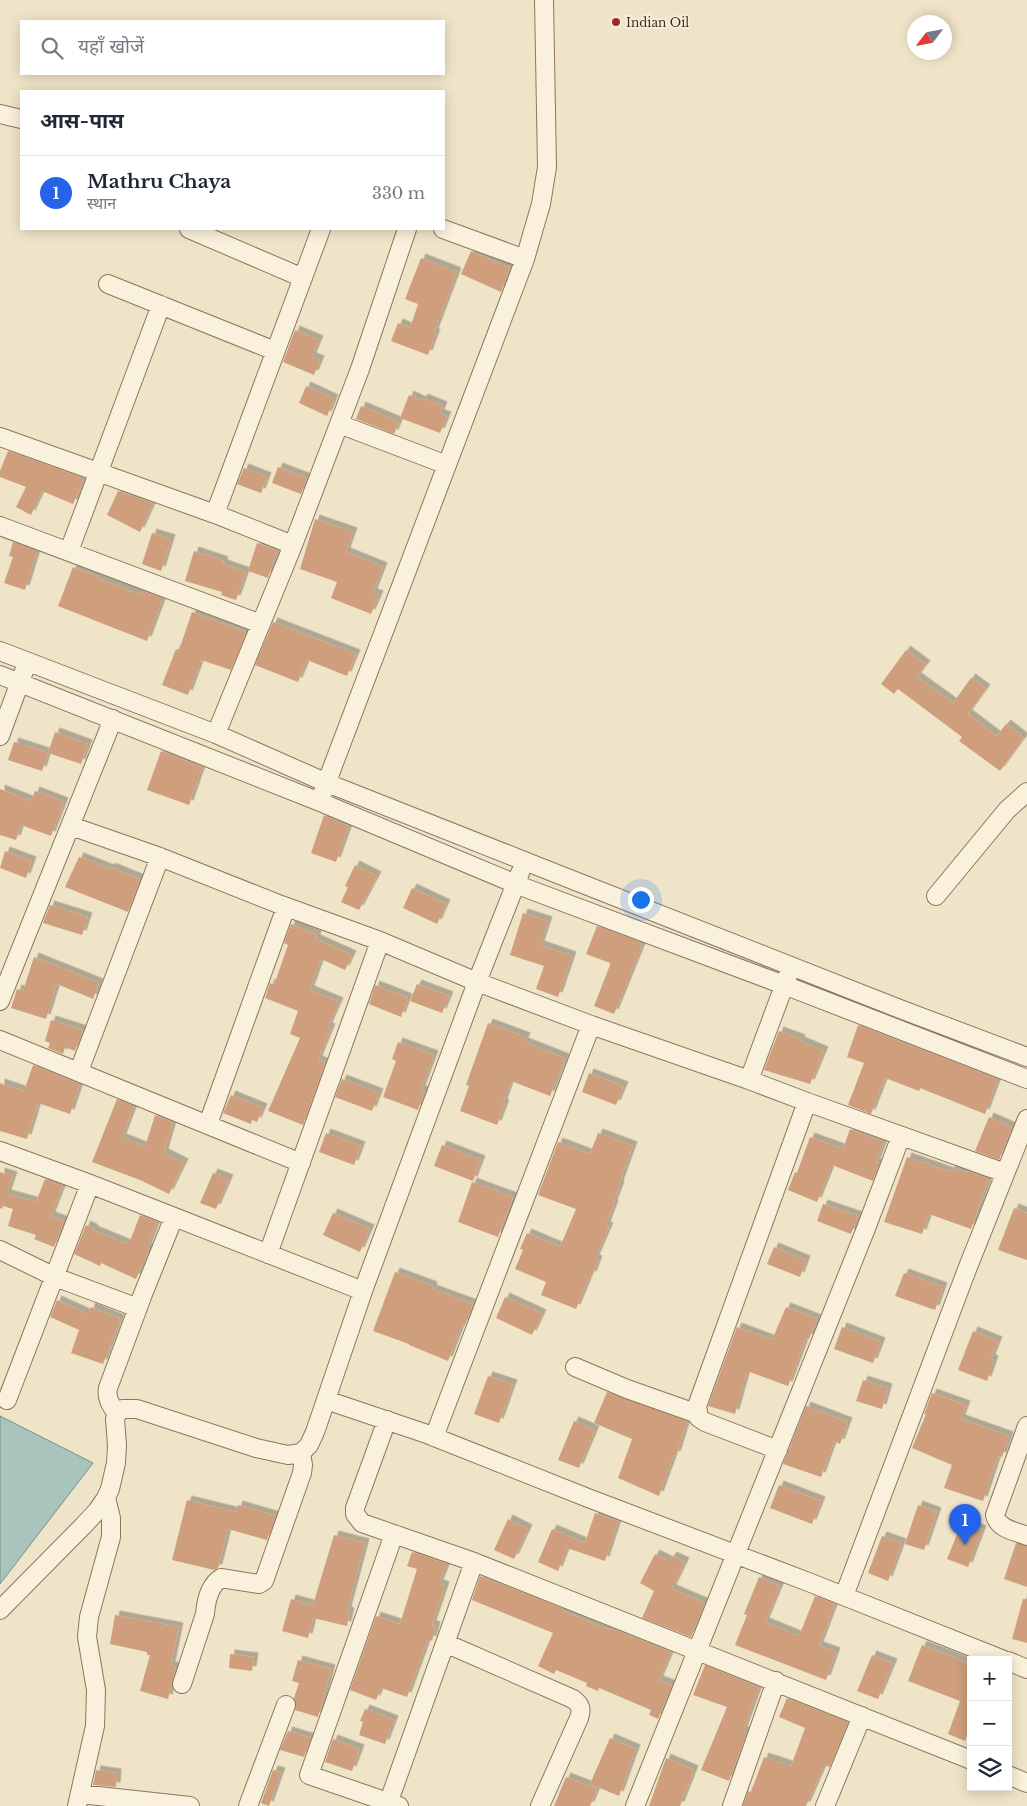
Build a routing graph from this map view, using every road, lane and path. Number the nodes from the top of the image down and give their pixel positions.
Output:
1 (544, 0) edge
2 (0, 114) edge
3 (20, 119) edge
4 (192, 230) edge
5 (321, 230) edge
6 (408, 230) edge
7 (445, 230) edge
8 (525, 259) junction
9 (303, 278) junction
10 (108, 284) dead end
11 (161, 306) junction
12 (275, 351) junction
13 (339, 424) junction
14 (0, 437) edge
15 (447, 465) junction
16 (99, 472) junction
17 (214, 514) junction
18 (0, 526) edge
19 (293, 545) junction
20 (69, 551) junction
21 (261, 624) junction
22 (0, 650) edge
23 (28, 661) junction
24 (0, 675) edge
25 (20, 683) junction
26 (113, 718) junction
27 (216, 734) junction
28 (0, 736) edge
29 (327, 783) junction
30 (1027, 792) edge
31 (320, 802) junction
32 (71, 826) junction
33 (160, 857) junction
34 (525, 862) junction
35 (516, 884) junction
36 (936, 896) dead end
37 (286, 907) junction
38 (380, 941) junction
39 (791, 966) junction
40 (477, 982) junction
41 (784, 985) junction
42 (0, 1001) edge
43 (591, 1025) junction
44 (0, 1040) edge
45 (1027, 1057) edge
46 (79, 1071) junction
47 (1027, 1079) edge
48 (749, 1080) junction
49 (807, 1102) junction
50 (1027, 1119) edge
51 (208, 1124) junction
52 (901, 1136) junction
53 (0, 1151) edge
54 (301, 1163) junction
55 (1005, 1173) junction
56 (90, 1184) junction
57 (174, 1217) junction
58 (0, 1250) edge
59 (268, 1254) junction
60 (55, 1277) junction
61 (363, 1291) junction
62 (138, 1308) junction
63 (575, 1367) dead end
64 (8, 1400) dead end
65 (326, 1400) junction
66 (117, 1414) junction
67 (699, 1418) junction
68 (387, 1420) junction
69 (1027, 1426) edge
70 (434, 1437) junction
71 (778, 1450) junction
72 (301, 1453) junction
73 (106, 1498) junction
74 (394, 1534) junction
75 (1027, 1536) edge
76 (737, 1555) junction
77 (474, 1562) junction
78 (844, 1596) junction
79 (0, 1610) edge
80 (445, 1643) junction
81 (698, 1651) junction
82 (994, 1656) edge
83 (1012, 1663) edge
84 (1027, 1669) edge
85 (776, 1681) junction
86 (182, 1684) dead end
87 (286, 1705) dead end
88 (862, 1716) junction
89 (967, 1758) edge
90 (1012, 1777) edge
91 (1027, 1783) edge
92 (78, 1800) edge
93 (394, 1804) edge
94 (190, 1806) edge
95 (248, 1806) edge
96 (540, 1806) edge
97 (635, 1806) edge
98 (732, 1806) edge
99 (825, 1806) edge

1 - 8 street
2 - 3 street
4 - 9 street
5 - 9 street
6 - 13 street
7 - 8 street
8 - 15 street
9 - 12 street
10 - 11 street
11 - 12 street
11 - 16 street
12 - 17 street
13 - 15 street
13 - 19 street
14 - 16 street
15 - 29 street
16 - 17 street
16 - 20 street
17 - 19 street
18 - 20 street
19 - 21 street
20 - 21 street
21 - 27 street
22 - 23 street
23 - 25 street
23 - 27 street
24 - 25 street
25 - 26 street
25 - 28 street
26 - 31 street
26 - 32 street
27 - 29 street
29 - 31 street
29 - 34 street
30 - 36 street
31 - 35 street
32 - 33 street
32 - 42 street
33 - 37 street
33 - 46 street
34 - 35 street
34 - 39 street
35 - 40 street
35 - 41 street
37 - 38 street
37 - 51 street
38 - 40 street
38 - 54 street
39 - 41 street
39 - 45 street
40 - 43 street
40 - 61 street
41 - 47 street
41 - 48 street
43 - 48 street
43 - 70 street
44 - 46 street
46 - 51 street
48 - 49 street
49 - 52 street
49 - 67 street
50 - 55 street
51 - 54 street
52 - 55 street
52 - 71 street
53 - 56 street
54 - 59 street
55 - 78 street
56 - 57 street
56 - 60 street
57 - 59 street
57 - 62 street
58 - 60 street
59 - 61 street
60 - 62 street
60 - 64 street
61 - 65 street
62 - 66 street
63 - 67 street
65 - 68 street
65 - 72 street
66 - 72 street
66 - 73 street
67 - 71 street
68 - 70 street
68 - 74 street
69 - 75 street
70 - 76 street
71 - 76 street
72 - 86 street
73 - 79 street
73 - 92 street
74 - 77 street
74 - 93 street
76 - 78 street
76 - 81 street
77 - 80 street
77 - 81 street
78 - 82 street
80 - 93 street
80 - 96 street
81 - 85 street
81 - 97 street
83 - 84 street
85 - 88 street
85 - 98 street
87 - 95 street
88 - 89 street
88 - 99 street
90 - 91 street
92 - 94 street

